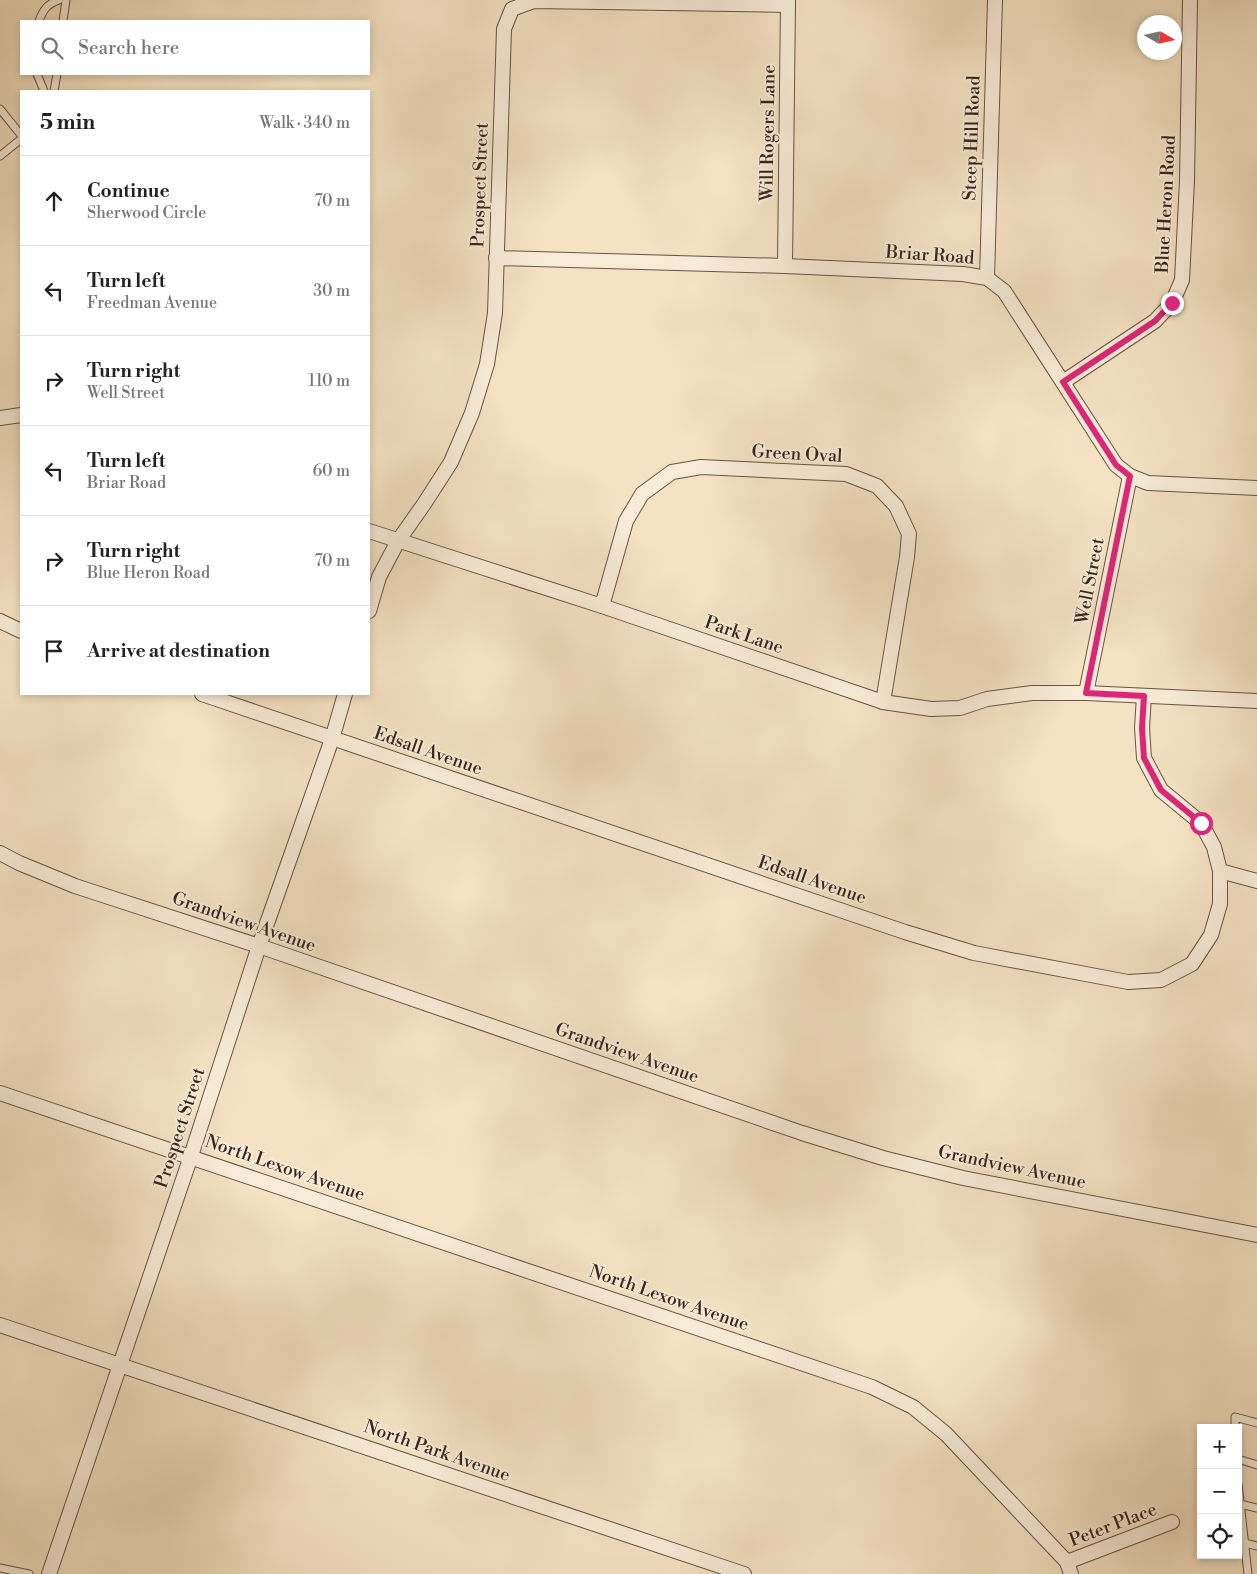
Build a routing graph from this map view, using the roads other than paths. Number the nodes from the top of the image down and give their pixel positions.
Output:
1 (59, 0) edge
2 (66, 0) edge
3 (995, 0) edge
4 (1190, 0) edge
5 (788, 2) edge
6 (39, 20) edge
7 (63, 20) edge
8 (37, 75) edge
9 (57, 75) edge
10 (44, 90) edge
11 (54, 90) edge
12 (0, 109) edge
13 (20, 133) edge
14 (20, 140) edge
15 (0, 156) edge
16 (496, 258) junction
17 (785, 266) junction
18 (986, 278) junction
19 (1063, 382) junction
20 (20, 415) edge
21 (0, 418) edge
22 (1130, 476) junction
23 (1257, 488) edge
24 (370, 531) edge
25 (398, 541) junction
26 (602, 606) junction
27 (370, 607) edge
28 (0, 621) edge
29 (20, 631) edge
30 (1086, 693) junction
31 (205, 695) edge
32 (345, 695) edge
33 (1144, 696) junction
34 (883, 702) junction
35 (1257, 702) edge
36 (332, 739) junction
37 (0, 853) edge
38 (1220, 871) junction
39 (1257, 881) edge
40 (259, 946) junction
41 (0, 1093) edge
42 (191, 1156) junction
43 (1257, 1235) edge
44 (0, 1325) edge
45 (119, 1364) junction
46 (1257, 1423) edge
47 (1235, 1424) edge
48 (1242, 1460) edge
49 (1257, 1464) edge
50 (1242, 1504) edge
51 (1257, 1508) edge
52 (1241, 1514) edge
53 (1172, 1522) dead end
54 (1245, 1543) junction
55 (1257, 1546) edge
56 (0, 1568) edge
57 (1069, 1568) edge
58 (29, 1574) edge
59 (49, 1574) edge
60 (744, 1574) edge
61 (1248, 1574) edge

1 - 6 lane
2 - 7 lane
3 - 18 street, Steep Hill Road
4 - 19 street, Blue Heron Road
5 - 16 street, Prospect Street
5 - 17 street, Will Rogers Lane
8 - 10 lane
9 - 11 lane
12 - 13 lane
14 - 15 lane
16 - 17 street, Briar Road
16 - 25 street, Prospect Street
17 - 18 street, Briar Road
18 - 19 street, Briar Road
19 - 22 street, Briar Road
20 - 21 street
22 - 23 street, Briar Road
22 - 30 street, Well Street
24 - 25 street, Park Lane
25 - 26 street, Park Lane
25 - 27 street, Prospect Street
26 - 34 street, Park Lane
26 - 34 street, Green Oval
28 - 29 street
30 - 33 street, Park Lane
30 - 34 street, Park Lane
31 - 36 street, Edsall Avenue
32 - 36 street, Prospect Street
33 - 35 street, Park Lane
33 - 38 street, Edsall Avenue
36 - 38 street, Edsall Avenue
36 - 40 street, Prospect Street
37 - 40 street, Grandview Avenue
38 - 39 street
40 - 42 street, Prospect Street
40 - 43 street, Grandview Avenue
41 - 42 street, North Lexow Avenue
42 - 45 street, Prospect Street
42 - 57 street, North Lexow Avenue
44 - 45 street, North Park Avenue
45 - 59 street, Prospect Street
45 - 60 street, North Park Avenue
46 - 47 lane
48 - 49 lane
50 - 51 lane
52 - 54 lane
53 - 57 street, Peter Place
54 - 55 lane
54 - 61 lane
56 - 58 lane

